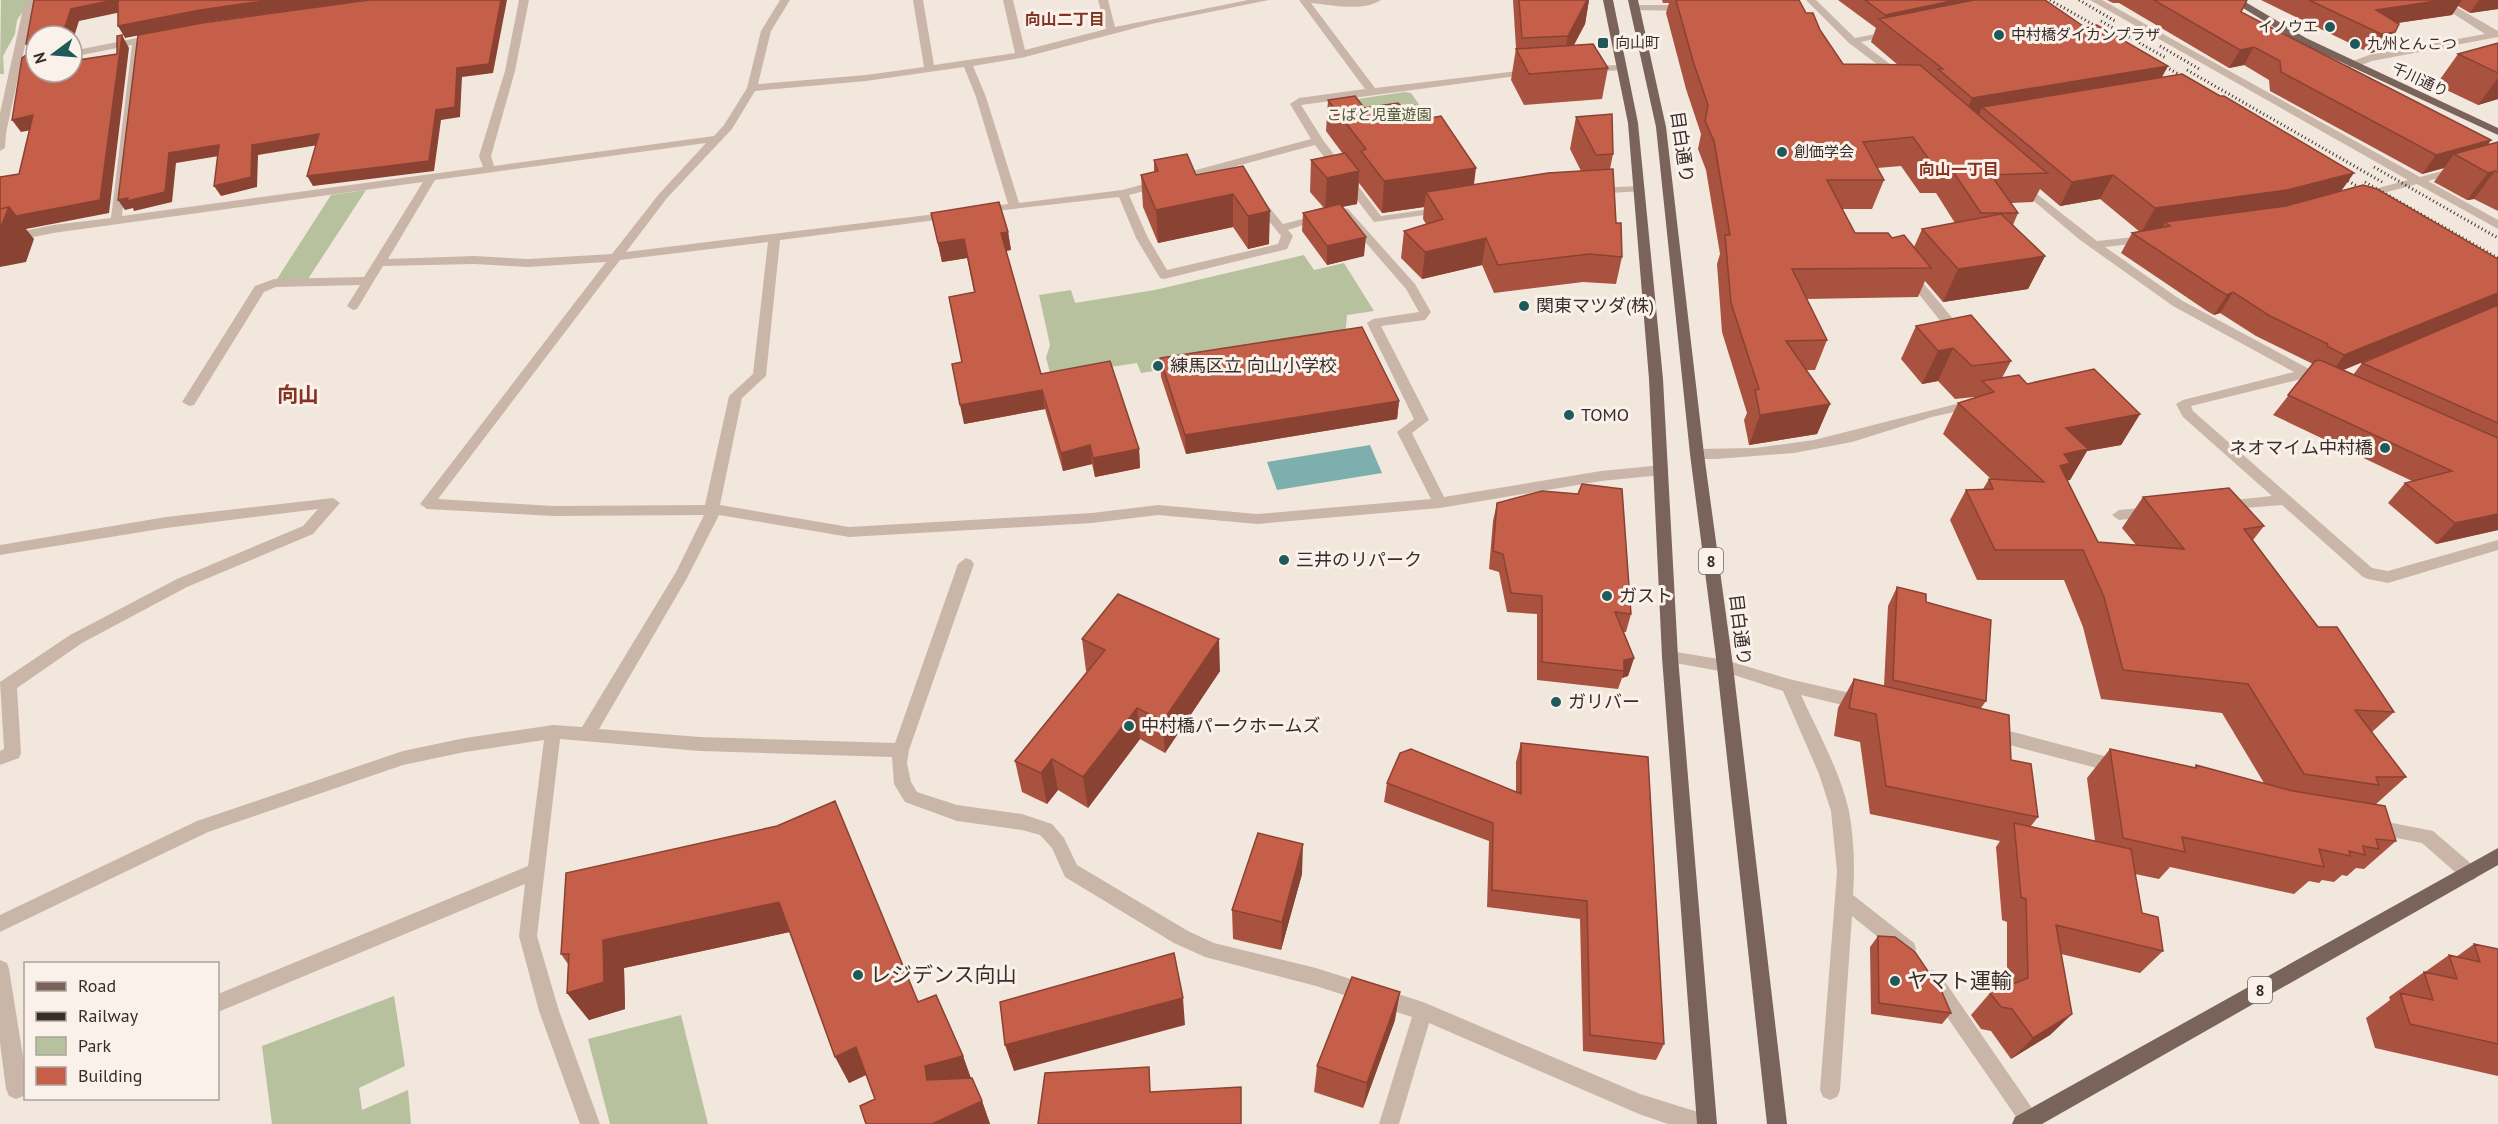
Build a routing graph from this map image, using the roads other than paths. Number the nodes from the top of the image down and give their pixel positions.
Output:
1 (34, 0) edge
2 (524, 0) edge
3 (784, 0) edge
4 (918, 0) edge
5 (1008, 0) edge
6 (1103, 0) edge
7 (1264, 0) edge
8 (1304, 0) edge
9 (1310, 0) edge
10 (1376, 0) edge
11 (1608, 0) edge
12 (2095, 0) edge
13 (2235, 0) edge
14 (2437, 0) edge
15 (1326, 1) edge
16 (1634, 4) edge
17 (1812, 6) edge
18 (1703, 8) edge
19 (1111, 31) junction
20 (1900, 31) edge
21 (172, 34) edge
22 (2496, 35) edge
23 (1853, 40) junction
24 (137, 41) junction
25 (84, 52) edge
26 (1022, 55) junction
27 (2352, 64) junction
28 (968, 65) junction
29 (1620, 68) junction
30 (1582, 69) edge
31 (930, 70) junction
32 (1546, 71) edge
33 (1907, 83) edge
34 (752, 87) junction
35 (1372, 91) junction
36 (2498, 132) edge
37 (715, 139) junction
38 (1318, 141) junction
39 (0, 148) edge
40 (2498, 159) edge
41 (490, 170) junction
42 (2009, 173) edge
43 (431, 178) junction
44 (2418, 180) junction
45 (1639, 189) junction
46 (1251, 191) edge
47 (1581, 192) edge
48 (1123, 193) junction
49 (2353, 198) edge
50 (1367, 204) junction
51 (1014, 206) junction
52 (1460, 207) edge
53 (1344, 211) junction
54 (116, 221) junction
55 (2498, 225) edge
56 (1281, 228) junction
57 (2158, 237) edge
58 (774, 238) junction
59 (0, 240) edge
60 (2098, 244) junction
61 (618, 257) junction
62 (378, 263) junction
63 (1900, 263) edge
64 (367, 281) junction
65 (353, 306) dead end
66 (1971, 348) edge
67 (2306, 374) junction
68 (2337, 383) edge
69 (189, 402) dead end
70 (1986, 402) edge
71 (1697, 454) junction
72 (1662, 470) junction
73 (2285, 500) junction
74 (1440, 503) junction
75 (2214, 507) edge
76 (712, 510) junction
77 (2166, 511) edge
78 (2119, 515) dead end
79 (2498, 545) edge
80 (0, 550) edge
81 (966, 564) dead end
82 (1670, 657) junction
83 (1725, 666) junction
84 (1789, 686) junction
85 (5, 689) edge
86 (1877, 706) edge
87 (1977, 729) edge
88 (553, 732) junction
89 (587, 734) junction
90 (901, 750) junction
91 (0, 758) edge
92 (2138, 773) edge
93 (2358, 825) edge
94 (2498, 856) edge
95 (536, 870) junction
96 (2469, 873) junction
97 (1844, 898) junction
98 (0, 924) edge
99 (0, 969) edge
100 (219, 1003) edge
101 (1423, 1011) junction
102 (5, 1048) edge
103 (24, 1086) edge
104 (1830, 1090) dead end
105 (2028, 1123) edge
106 (590, 1124) edge
107 (1389, 1124) edge
108 (1707, 1124) edge
109 (1777, 1124) edge

1 - 39 street
2 - 41 street
3 - 34 street
4 - 31 street
5 - 26 street
6 - 19 street
7 - 19 street
8 - 35 street
9 - 15 street
10 - 15 street
11 - 29 main road
12 - 44 street
13 - 27 main road, 千川通り
14 - 22 street
16 - 18 street
16 - 71 main road, 目白通り / 8
17 - 23 street
19 - 26 street
20 - 23 street
21 - 24 street
22 - 27 street
23 - 33 street
24 - 25 street
24 - 54 street
26 - 28 street
27 - 36 main road, 千川通り
28 - 31 street
28 - 51 street
29 - 30 street
29 - 45 main road
31 - 34 street
32 - 35 street
34 - 37 street
35 - 38 street
37 - 41 street
37 - 61 street
38 - 48 street
38 - 50 street
40 - 44 street
41 - 43 street
42 - 60 street
43 - 54 street
43 - 62 street
44 - 49 street
44 - 55 street
45 - 47 street
45 - 72 main road
46 - 56 street
48 - 51 street
48 - 56 street
50 - 52 street
50 - 53 street
51 - 58 street
53 - 56 street
53 - 74 street
54 - 59 street
57 - 60 street
58 - 61 street
58 - 76 street
60 - 67 street
61 - 62 street
61 - 76 street
62 - 64 street
63 - 66 street
64 - 65 street
64 - 69 street
67 - 68 street
67 - 73 street
70 - 71 street
71 - 83 main road, 目白通り / 8
72 - 74 street
72 - 82 main road
73 - 75 street
73 - 79 street
74 - 76 street
76 - 89 street
77 - 78 street
80 - 85 street
81 - 90 street
82 - 83 street
82 - 108 main road
83 - 84 street
83 - 109 main road, 目白通り / 8
84 - 86 street
84 - 97 street
85 - 91 street
87 - 92 street
88 - 89 street
88 - 95 street
88 - 98 street
89 - 90 street
90 - 101 street
93 - 96 street
94 - 96 main road, 8
95 - 100 street
95 - 106 street
96 - 105 main road, 8
97 - 104 street
97 - 105 street
99 - 102 street
101 - 107 street
101 - 108 street
102 - 103 street

